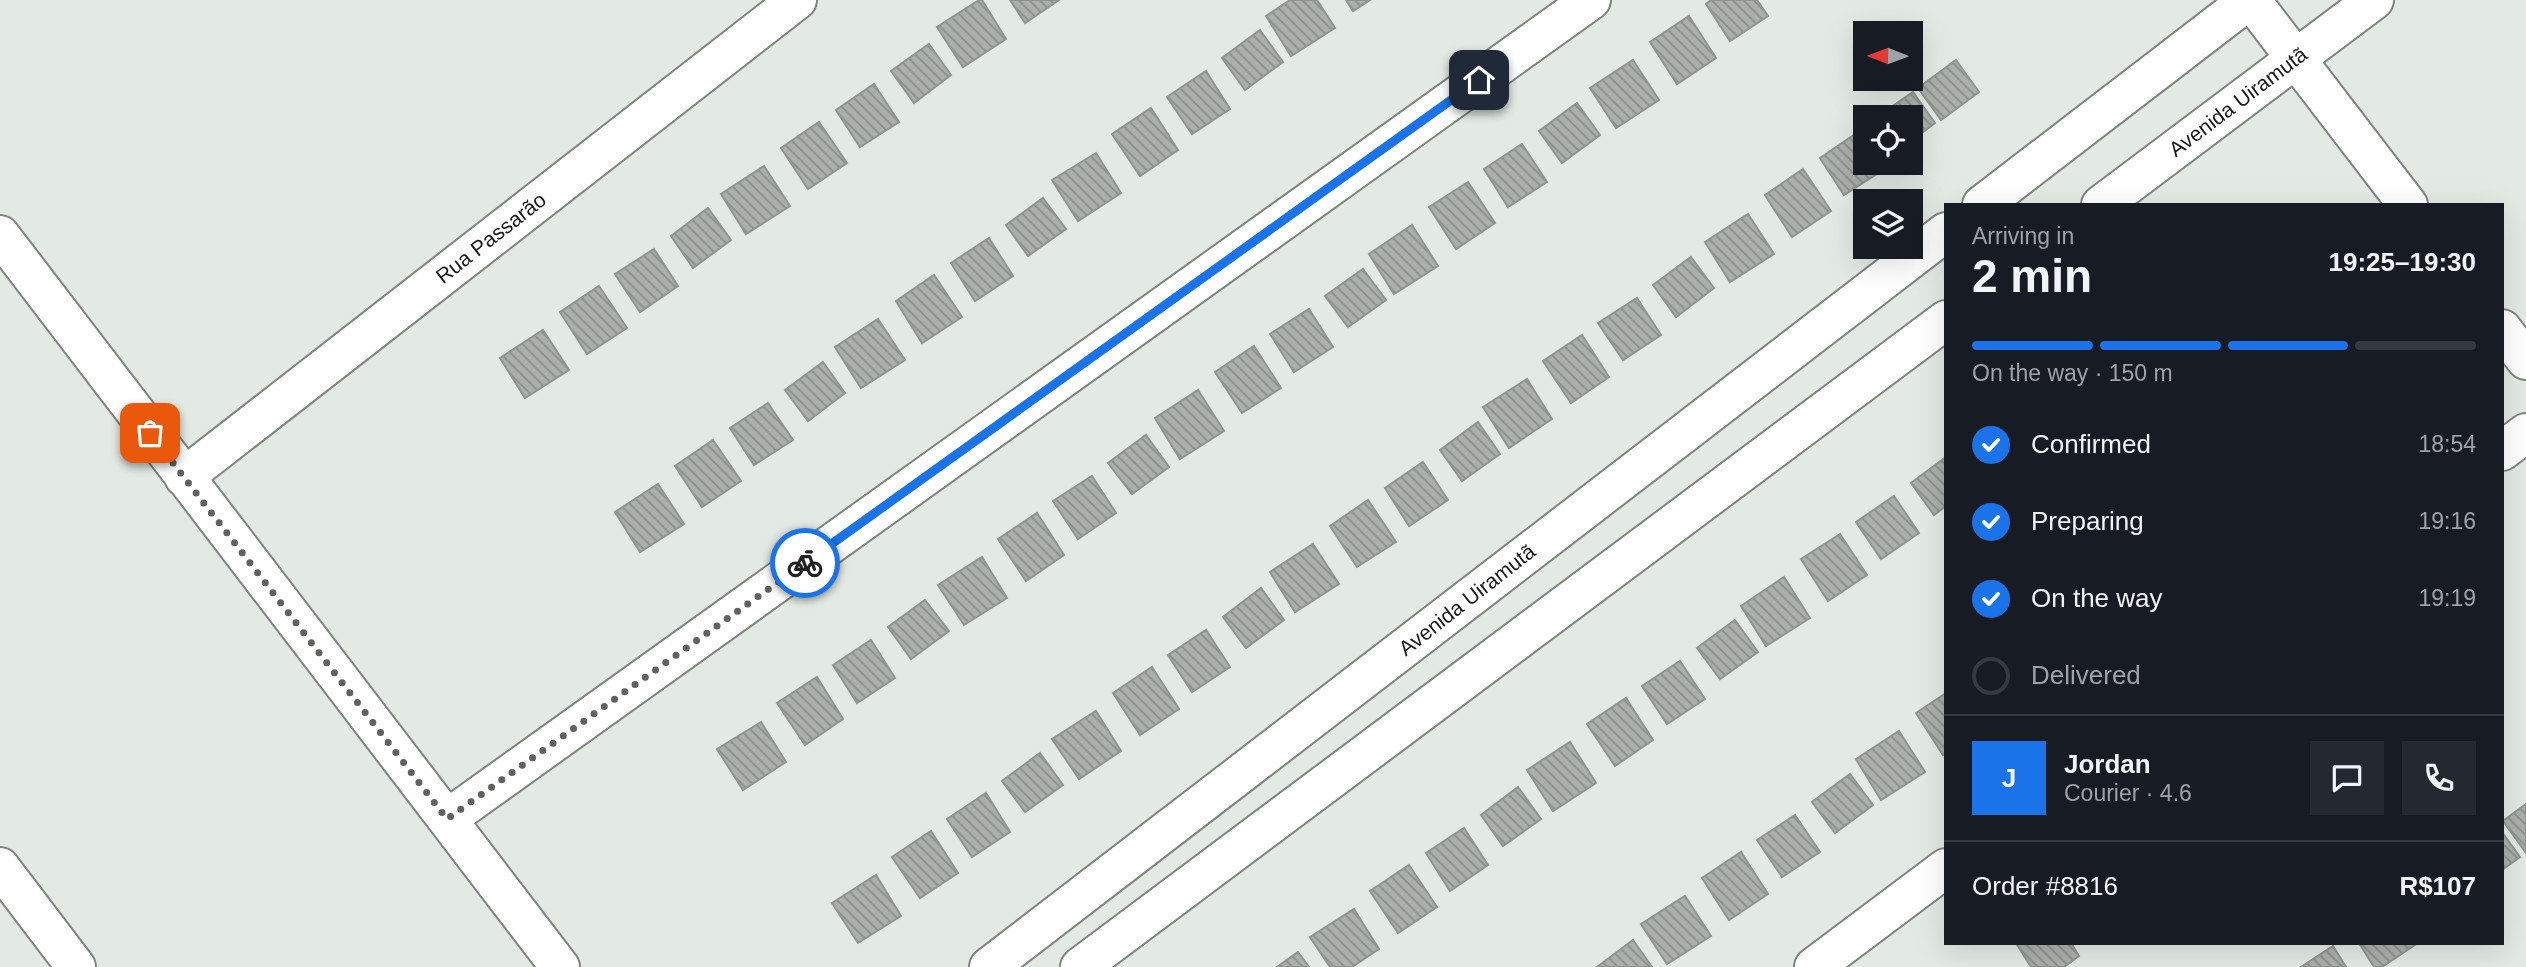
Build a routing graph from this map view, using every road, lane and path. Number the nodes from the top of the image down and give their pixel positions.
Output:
1 (797, 0) edge
2 (1591, 0) edge
3 (2250, 0) edge
4 (2374, 0) edge
5 (2296, 59) junction
6 (1985, 203) edge
7 (2104, 203) edge
8 (2406, 203) edge
9 (0, 235) edge
10 (1944, 235) edge
11 (1944, 321) edge
12 (2504, 332) edge
13 (2526, 360) edge
14 (2526, 433) edge
15 (2504, 449) edge
16 (184, 477) junction
17 (447, 819) junction
18 (0, 867) edge
19 (1944, 870) edge
20 (76, 967) edge
21 (560, 967) edge
22 (989, 967) edge
23 (1080, 967) edge
24 (1814, 967) edge

1 - 16 street, Rua Passarão
2 - 17 street
3 - 5 street
3 - 6 street
4 - 5 street, Avenida Uiramutã
5 - 7 street, Avenida Uiramutã
5 - 8 street
9 - 16 street
10 - 22 street, Avenida Uiramutã
11 - 23 street
12 - 13 street
14 - 15 street
16 - 17 street
17 - 21 street
18 - 20 street
19 - 24 street

